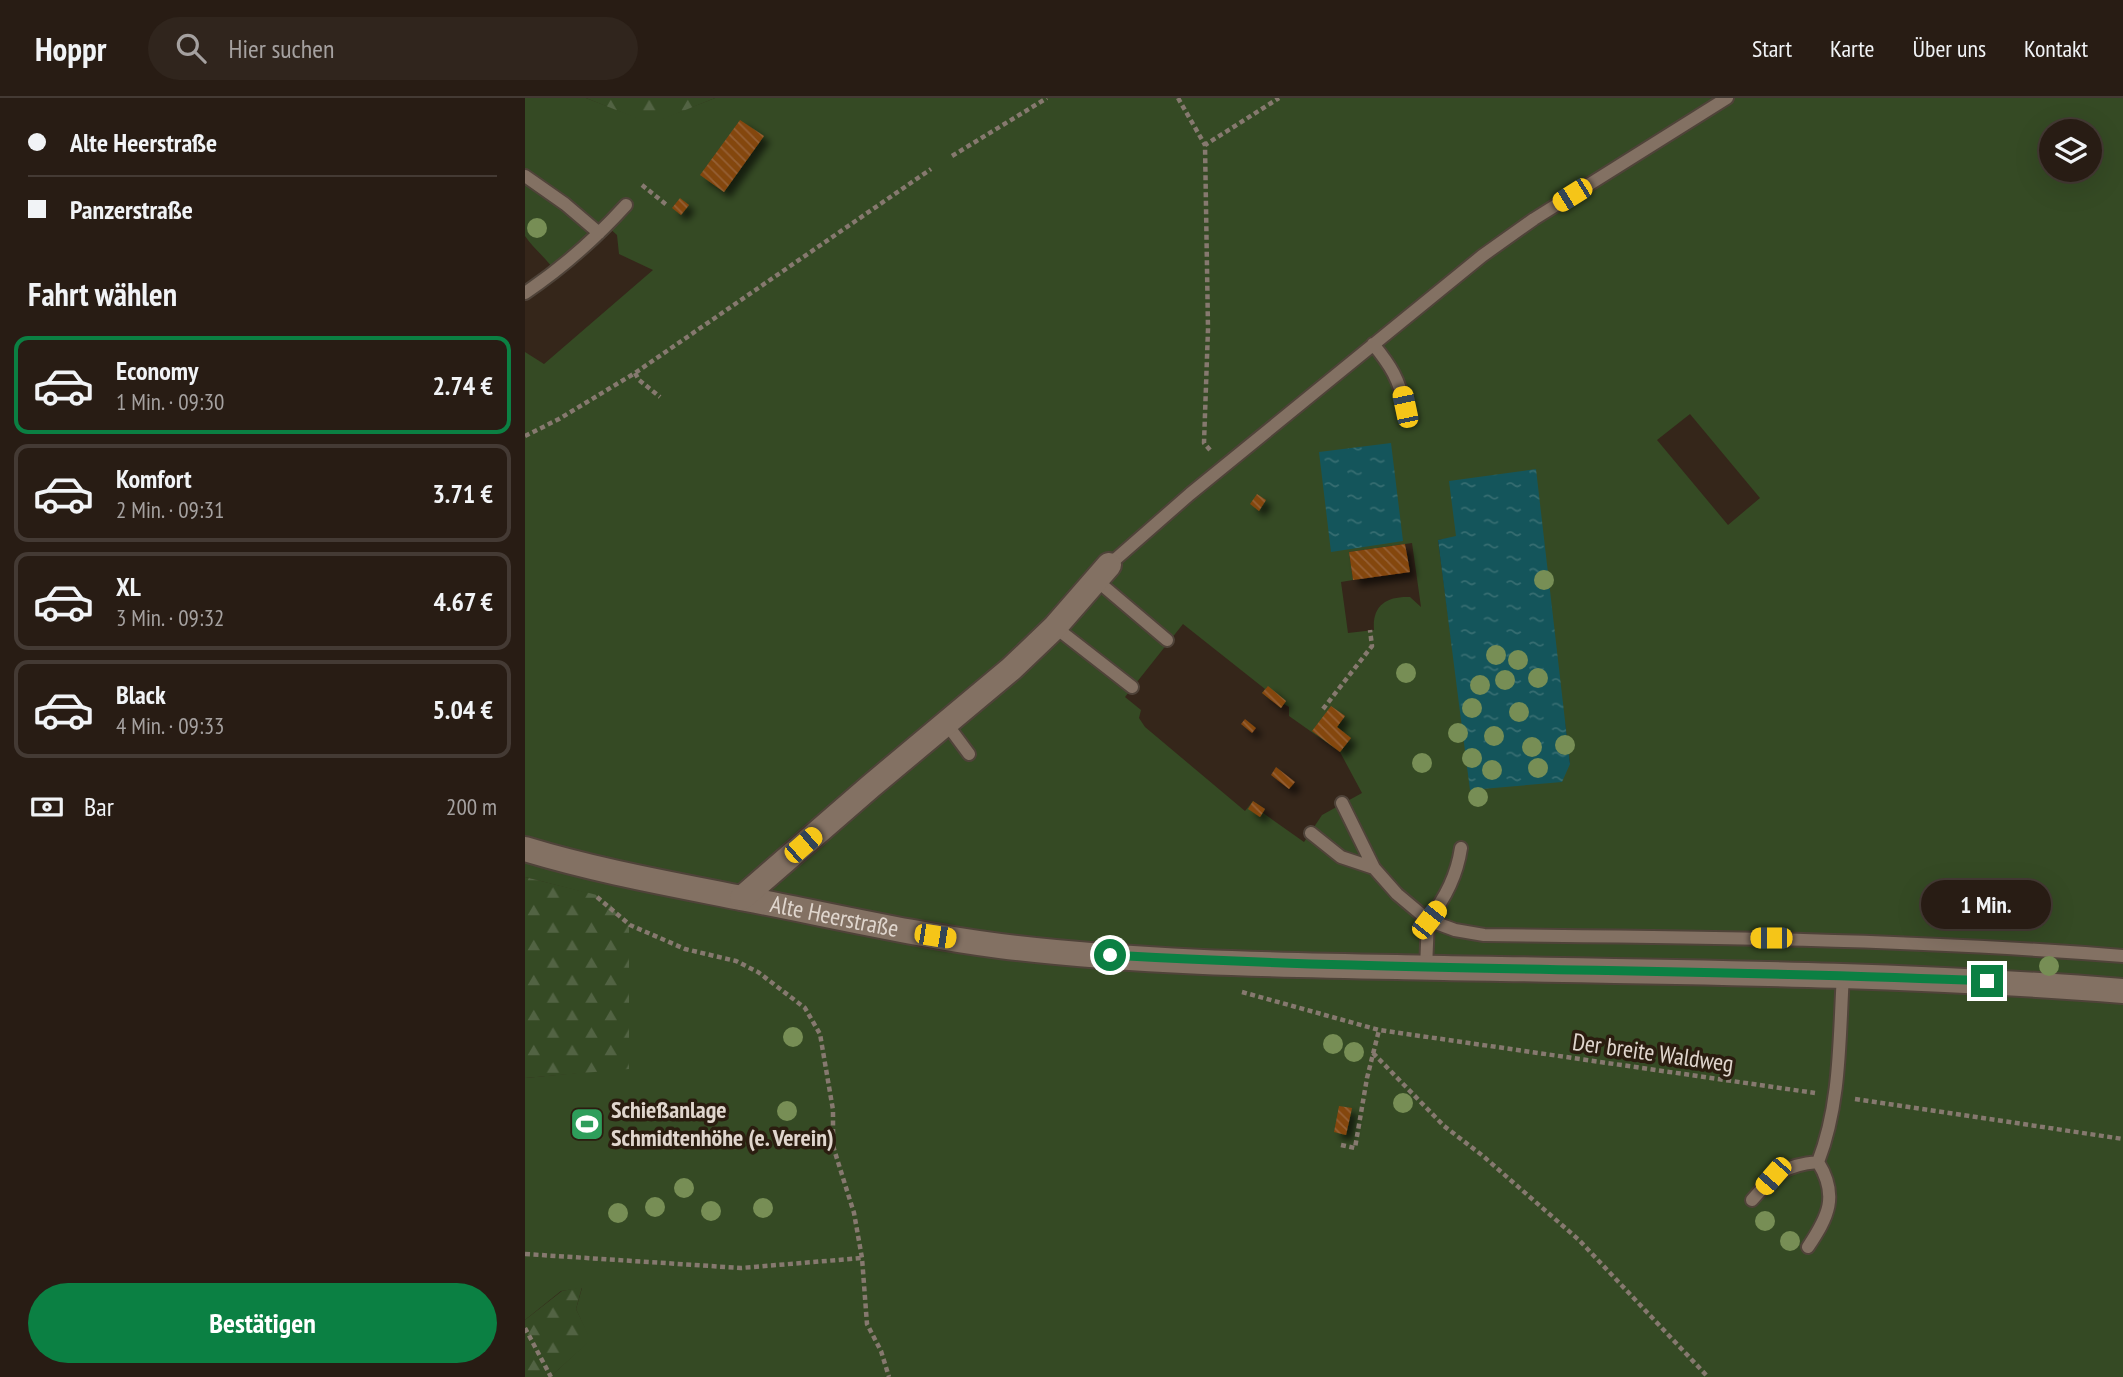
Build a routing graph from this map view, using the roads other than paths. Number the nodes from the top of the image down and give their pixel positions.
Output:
1 (1727, 98) edge
2 (525, 176) edge
3 (626, 205) dead end
4 (599, 233) junction
5 (525, 293) edge
6 (1373, 344) junction
7 (1405, 407) dead end
8 (1102, 572) junction
9 (1055, 626) junction
10 (1167, 640) dead end
11 (1132, 687) dead end
12 (946, 723) junction
13 (969, 754) dead end
14 (1342, 803) dead end
15 (1311, 833) dead end
16 (1461, 848) dead end
17 (525, 849) edge
18 (1374, 868) junction
19 (742, 898) junction
20 (1429, 920) junction
21 (2123, 956) edge
22 (1426, 968) junction
23 (1843, 975) junction
24 (2123, 991) edge
25 (1818, 1163) junction
26 (1752, 1200) dead end
27 (1808, 1247) dead end

1 - 6 lane
2 - 4 lane
3 - 4 lane
4 - 5 lane
6 - 7 lane
6 - 8 lane
8 - 9 street
8 - 10 lane
9 - 11 lane
9 - 12 street
12 - 13 lane
12 - 19 street
14 - 18 lane
15 - 18 lane
16 - 20 lane
17 - 19 street, Alte Heerstraße
18 - 20 lane
19 - 22 street, Alte Heerstraße
20 - 21 lane
20 - 22 lane
22 - 23 street, Alte Heerstraße
23 - 24 street, Alte Heerstraße
23 - 25 lane
25 - 26 lane
25 - 27 lane

